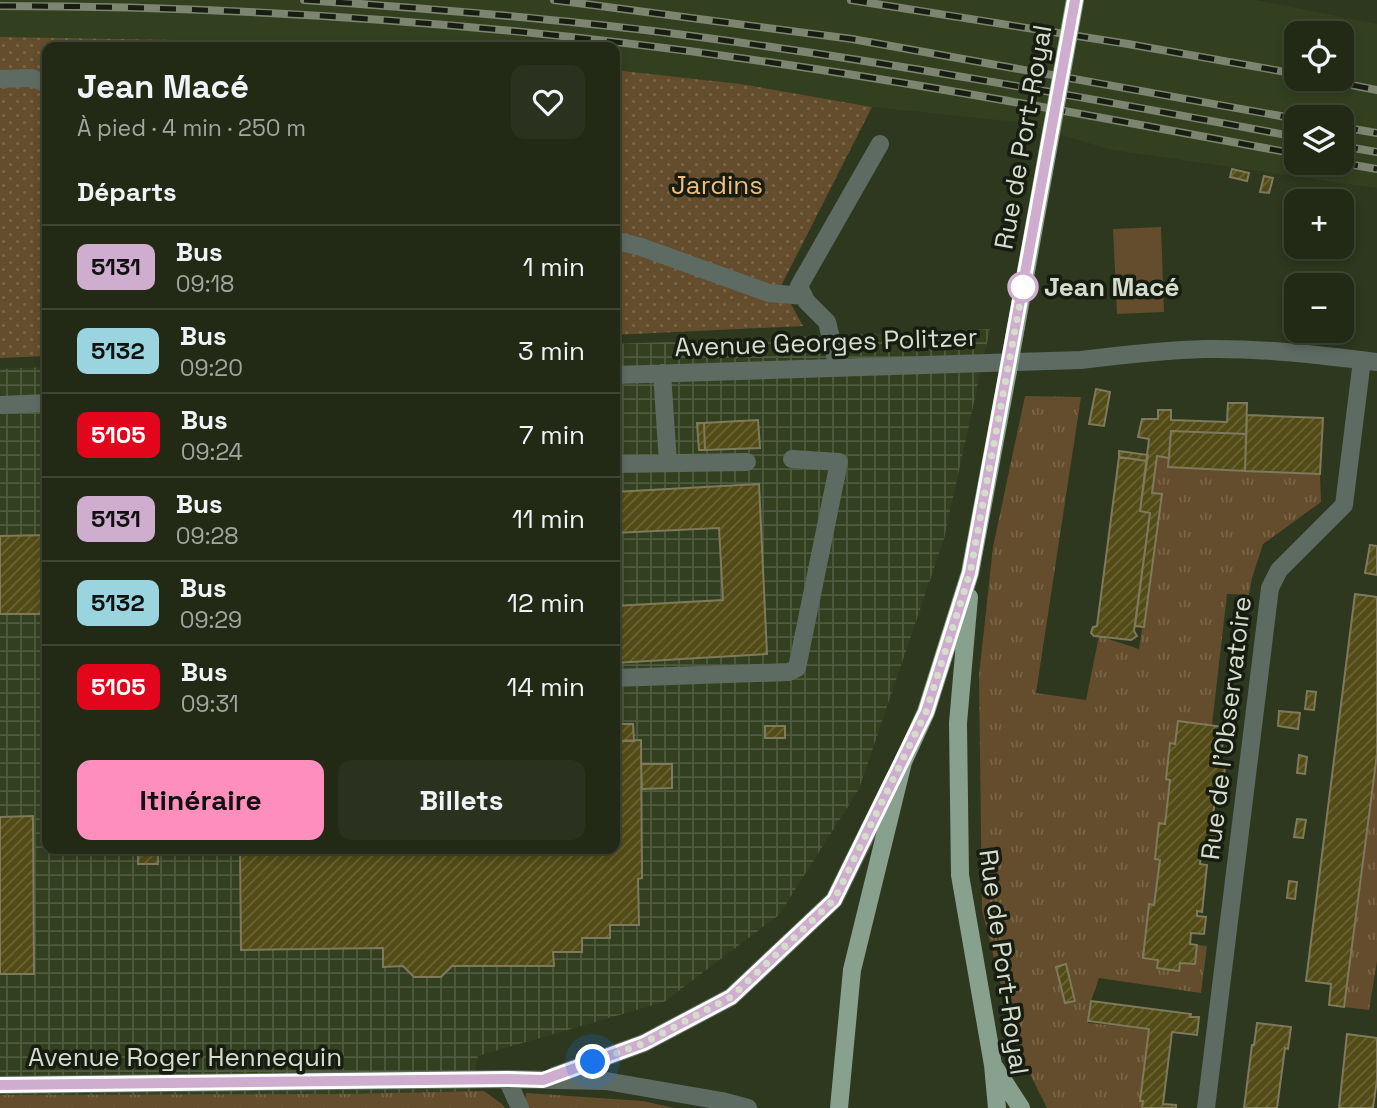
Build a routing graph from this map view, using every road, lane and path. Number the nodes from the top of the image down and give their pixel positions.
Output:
1 (1075, 0) edge
2 (0, 79) edge
3 (42, 82) edge
4 (880, 144) dead end
5 (620, 242) edge
6 (804, 296) junction
7 (1369, 361) edge
8 (838, 367) junction
9 (662, 373) junction
10 (620, 374) edge
11 (42, 403) edge
12 (0, 405) edge
13 (792, 459) dead end
14 (747, 462) dead end
15 (668, 463) junction
16 (620, 464) edge
17 (970, 573) junction
18 (620, 678) edge
19 (903, 762) junction
20 (993, 1065) junction
21 (507, 1079) junction
22 (543, 1080) junction
23 (0, 1085) edge
24 (520, 1108) edge
25 (748, 1108) edge
26 (839, 1108) edge
27 (997, 1108) edge
28 (1021, 1108) edge
29 (1206, 1108) edge

1 - 17 main road, Rue de Port-Royal, bridge
2 - 3 street
4 - 6 street
5 - 6 street
6 - 8 street
7 - 8 street, Avenue Georges Politzer
7 - 29 street, Rue de l'Observatoire
8 - 9 street, Avenue Georges Politzer
9 - 10 street, Avenue Georges Politzer
9 - 15 street
11 - 12 street
13 - 18 street
14 - 15 street
15 - 16 street
17 - 19 main road, Rue de Port-Royal
17 - 20 main road, Rue de Port-Royal
19 - 22 street
19 - 26 main road, Rue de Port-Royal
20 - 27 main road, Rue de Port-Royal
20 - 28 main road
21 - 22 street, Avenue Roger Hennequin
21 - 23 street, Avenue Roger Hennequin
21 - 24 street
22 - 25 street, Avenue Roger Hennequin

